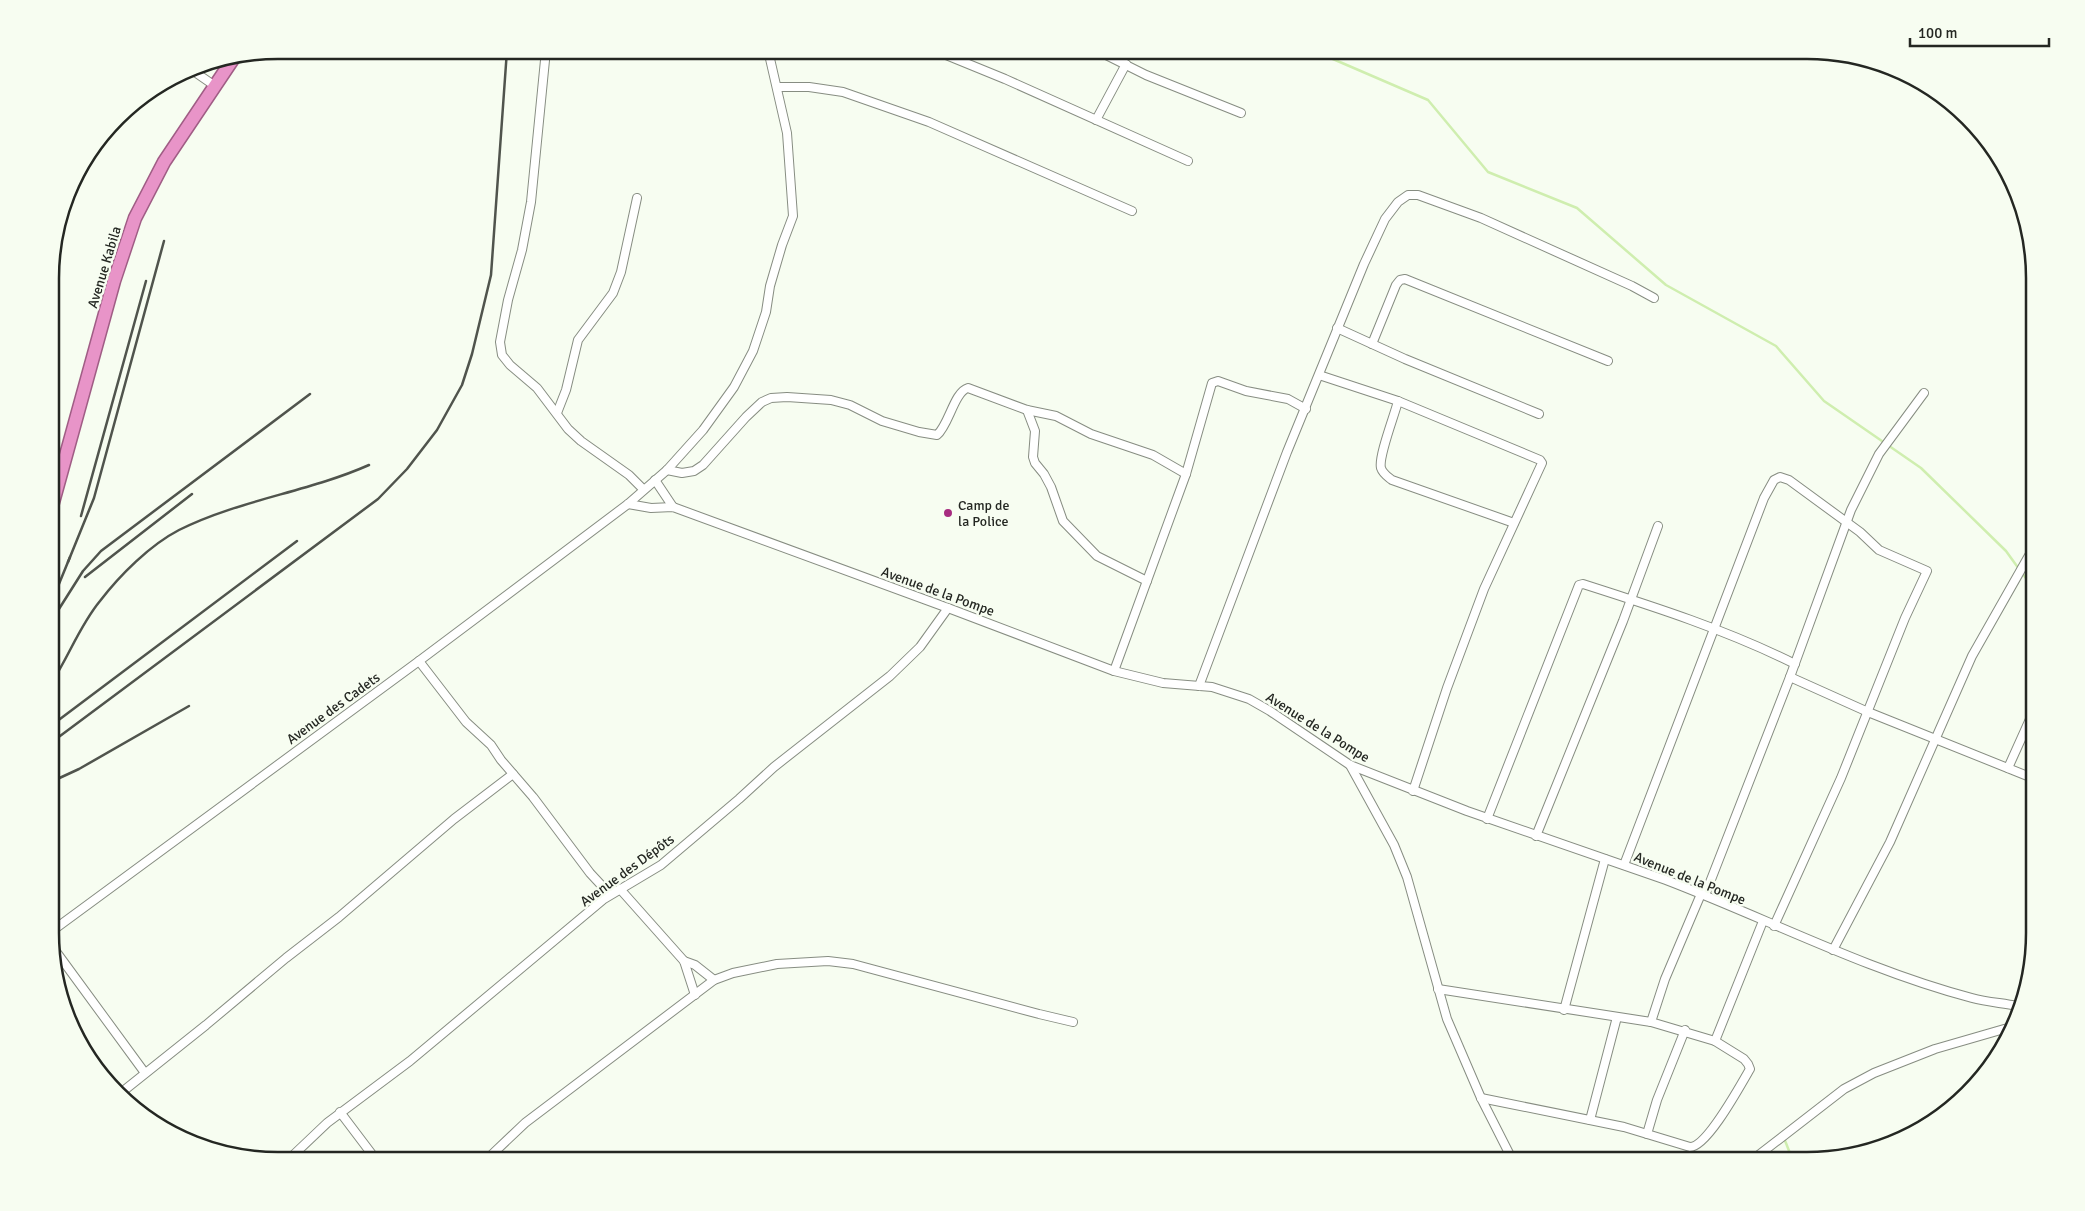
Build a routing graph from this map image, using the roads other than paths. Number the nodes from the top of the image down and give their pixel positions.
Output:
1 (545, 59) edge
2 (770, 59) edge
3 (955, 59) edge
4 (1115, 59) edge
5 (230, 64) edge
6 (1126, 64) junction
7 (197, 74) edge
8 (215, 86) junction
9 (777, 87) junction
10 (1241, 113) dead end
11 (1096, 120) junction
12 (1188, 161) dead end
13 (637, 198) dead end
14 (1132, 211) dead end
15 (1654, 298) dead end
16 (1337, 328) junction
17 (1372, 344) junction
18 (1608, 361) dead end
19 (1319, 375) junction
20 (1924, 393) dead end
21 (1398, 402) junction
22 (1306, 409) junction
23 (1027, 410) junction
24 (556, 414) junction
25 (1539, 414) dead end
26 (667, 470) junction
27 (1186, 474) junction
28 (655, 480) junction
29 (59, 481) edge
30 (643, 489) junction
31 (628, 504) junction
32 (673, 507) junction
33 (1514, 523) junction
34 (1847, 523) junction
35 (1658, 526) dead end
36 (2026, 559) edge
37 (1147, 581) junction
38 (1632, 599) junction
39 (948, 608) junction
40 (1714, 629) junction
41 (419, 661) junction
42 (1795, 664) junction
43 (1114, 671) junction
44 (1790, 676) junction
45 (1199, 686) junction
46 (1868, 712) junction
47 (2026, 726) edge
48 (1936, 738) junction
49 (1350, 765) junction
50 (2008, 768) junction
51 (513, 774) junction
52 (2026, 776) edge
53 (1413, 791) junction
54 (1487, 819) junction
55 (1536, 836) junction
56 (1605, 859) junction
57 (1624, 865) junction
58 (602, 887) junction
59 (618, 890) junction
60 (1703, 894) junction
61 (604, 899) junction
62 (1763, 922) junction
63 (59, 926) edge
64 (1774, 926) junction
65 (1833, 950) junction
66 (60, 957) edge
67 (684, 960) junction
68 (714, 980) junction
69 (1438, 990) junction
70 (695, 995) junction
71 (2014, 1006) edge
72 (1564, 1010) junction
73 (1617, 1017) junction
74 (1073, 1022) dead end
75 (1651, 1022) junction
76 (2005, 1029) edge
77 (1685, 1030) junction
78 (1715, 1041) junction
79 (145, 1073) junction
80 (125, 1090) edge
81 (1481, 1098) junction
82 (340, 1112) junction
83 (1590, 1120) junction
84 (1647, 1134) junction
85 (296, 1152) edge
86 (370, 1152) edge
87 (494, 1152) edge
88 (1508, 1152) edge
89 (1761, 1152) edge

1 - 24 street
2 - 9 street, Avenue des Cadets
3 - 11 street
4 - 6 street
5 - 8 highway, Avenue Kabila
6 - 10 street
6 - 11 street
7 - 8 street
8 - 29 highway, Avenue Kabila
9 - 14 street
9 - 26 street, Avenue des Cadets
11 - 12 street
13 - 24 street
15 - 16 street
16 - 17 street
16 - 19 street
17 - 18 street
17 - 25 street
19 - 21 street
19 - 22 street
20 - 34 street
21 - 33 street
21 - 33 street
22 - 27 street
22 - 45 street
23 - 26 street
23 - 27 street
23 - 37 street
24 - 30 street
26 - 28 street, Avenue des Cadets
27 - 37 street
28 - 30 street, Avenue des Cadets
28 - 32 street
30 - 31 street, Avenue des Cadets
31 - 32 street, Avenue de la Pompe
31 - 41 street, Avenue des Cadets
32 - 39 street, Avenue de la Pompe
33 - 53 street
34 - 40 street
34 - 42 street
34 - 46 street
35 - 38 street
36 - 48 street
37 - 43 street
38 - 40 street
38 - 54 street
38 - 55 street
39 - 43 street, Avenue de la Pompe
39 - 59 street, Avenue des Dépôts
40 - 42 street
40 - 57 street
41 - 51 street
41 - 63 street, Avenue des Cadets
42 - 44 street
43 - 45 street, Avenue de la Pompe
44 - 46 street
44 - 60 street
45 - 49 street, Avenue de la Pompe
46 - 48 street
46 - 64 street
47 - 50 street
48 - 50 street
48 - 65 street
49 - 53 street, Avenue de la Pompe
49 - 69 street
50 - 52 street
51 - 58 street
51 - 79 street
53 - 54 street, Avenue de la Pompe
54 - 55 street, Avenue de la Pompe
55 - 56 street, Avenue de la Pompe
56 - 57 street, Avenue de la Pompe
56 - 72 street
57 - 60 street, Avenue de la Pompe
58 - 59 street
58 - 61 street
59 - 61 street, Avenue des Dépôts
59 - 67 street
60 - 62 street, Avenue de la Pompe
60 - 75 street
61 - 82 street, Avenue des Dépôts
62 - 64 street, Avenue de la Pompe
62 - 78 street
64 - 65 street, Avenue de la Pompe
65 - 71 street, Avenue de la Pompe
66 - 79 street
67 - 68 street
67 - 70 street
68 - 70 street
68 - 74 street
69 - 72 street
69 - 81 street
70 - 87 street
72 - 73 street
73 - 75 street
73 - 83 street
75 - 77 street
76 - 89 street
77 - 78 street
77 - 84 street
78 - 84 street
79 - 80 street
81 - 83 street
81 - 88 street
82 - 85 street, Avenue des Dépôts
82 - 86 street
83 - 84 street

